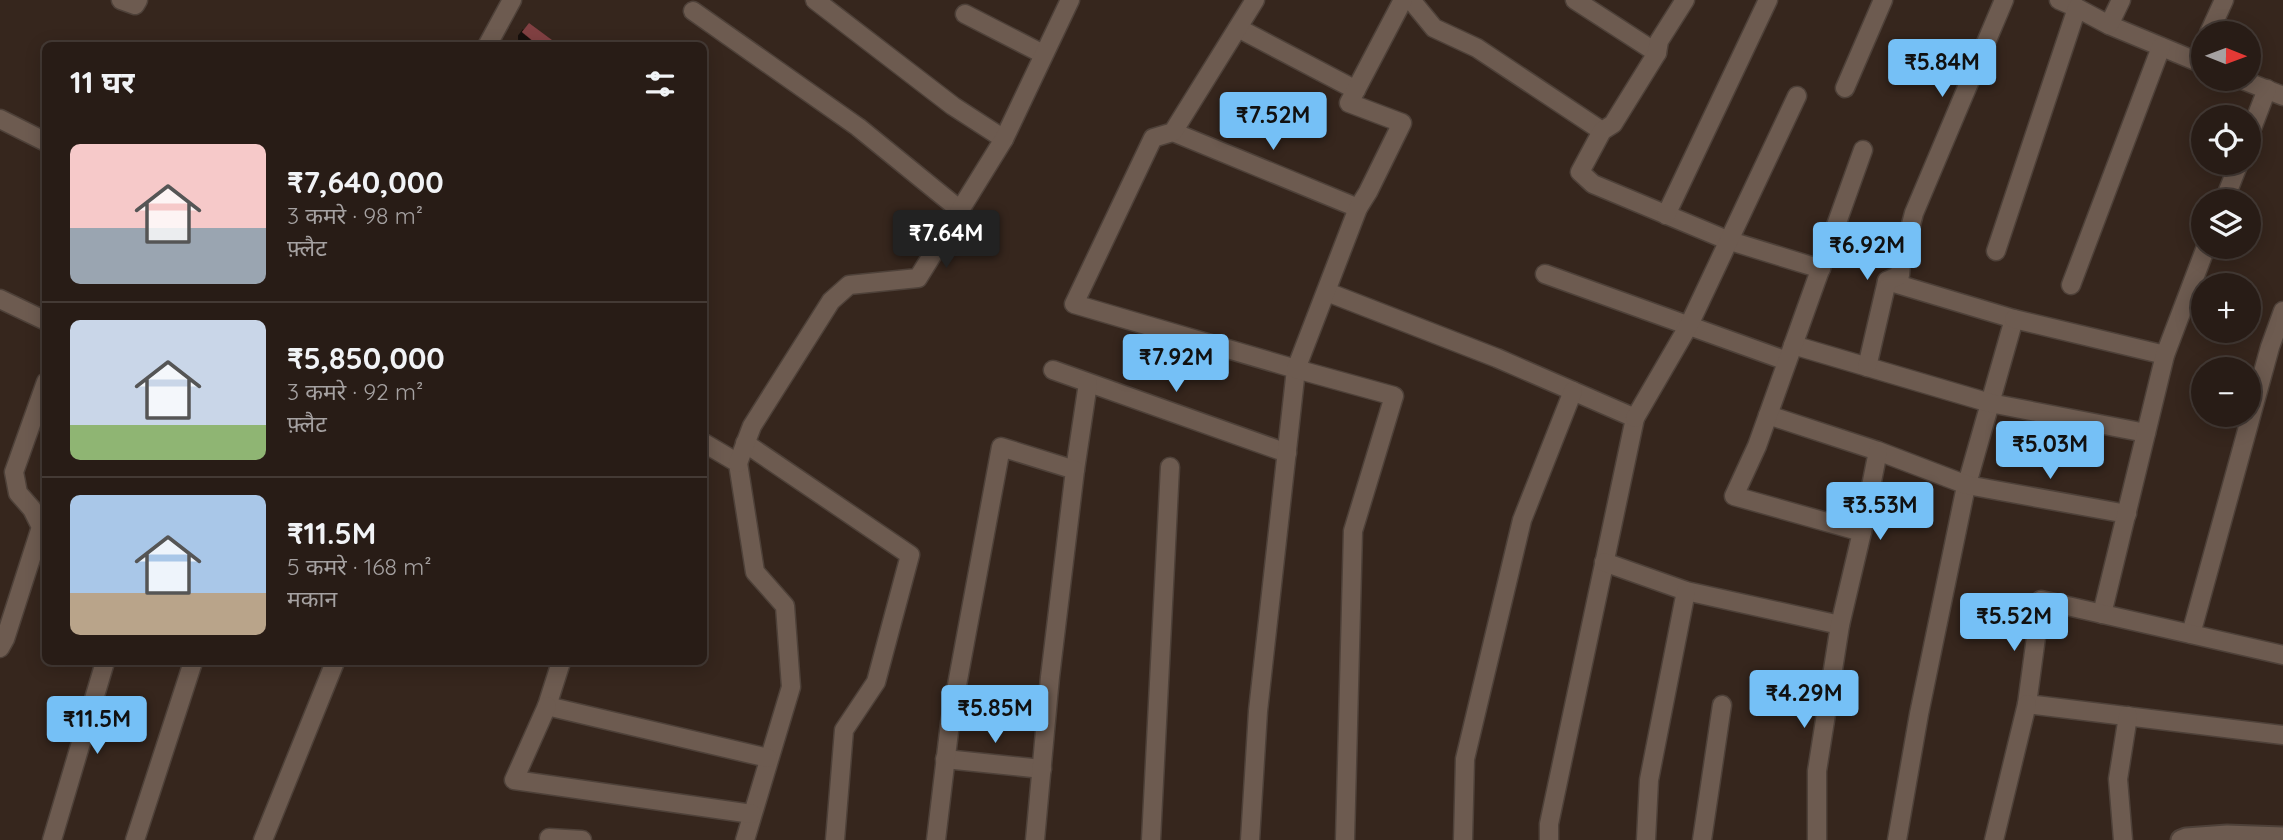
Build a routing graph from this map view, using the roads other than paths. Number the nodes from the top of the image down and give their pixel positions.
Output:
1 (121, 0) edge
2 (138, 0) edge
3 (512, 0) edge
4 (815, 0) edge
5 (1070, 0) edge
6 (1255, 0) edge
7 (1403, 0) edge
8 (1411, 0) edge
9 (1575, 0) edge
10 (1685, 0) edge
11 (1768, 0) edge
12 (1883, 0) edge
13 (2004, 0) edge
14 (2059, 0) edge
15 (2121, 0) edge
16 (2224, 0) edge
17 (2077, 8) junction
18 (693, 11) dead end
19 (965, 14) dead end
20 (2214, 21) edge
21 (2109, 25) junction
22 (1238, 28) junction
23 (489, 42) edge
24 (2161, 47) junction
25 (1657, 53) junction
26 (1043, 54) junction
27 (2191, 54) edge
28 (1845, 88) dead end
29 (1356, 90) junction
30 (2275, 93) edge
31 (1797, 96) dead end
32 (2261, 116) edge
33 (0, 119) edge
34 (1602, 131) junction
35 (1174, 132) junction
36 (1004, 139) junction
37 (42, 140) edge
38 (1863, 150) dead end
39 (1358, 208) junction
40 (960, 211) junction
41 (1666, 215) junction
42 (1727, 240) junction
43 (1996, 251) dead end
44 (2201, 259) edge
45 (1821, 269) junction
46 (1545, 274) dead end
47 (1887, 281) junction
48 (2071, 285) dead end
49 (1327, 292) junction
50 (0, 299) edge
51 (2283, 312) edge
52 (42, 319) edge
53 (2014, 319) junction
54 (1689, 325) junction
55 (1790, 353) junction
56 (2165, 355) junction
57 (1867, 367) junction
58 (1296, 369) junction
59 (1053, 370) dead end
60 (1088, 383) junction
61 (1573, 391) junction
62 (42, 393) edge
63 (1990, 403) junction
64 (1768, 415) junction
65 (1635, 418) junction
66 (2146, 433) junction
67 (745, 443) junction
68 (707, 445) edge
69 (1878, 451) junction
70 (1287, 453) junction
71 (738, 463) junction
72 (1170, 467) dead end
73 (1075, 470) junction
74 (1967, 485) junction
75 (2127, 514) junction
76 (1862, 532) junction
77 (1604, 562) junction
78 (1685, 591) junction
79 (2102, 614) junction
80 (1840, 625) junction
81 (2191, 634) junction
82 (0, 648) edge
83 (2283, 655) edge
84 (104, 665) edge
85 (192, 665) edge
86 (334, 665) edge
87 (560, 665) edge
88 (2027, 704) junction
89 (1721, 705) dead end
90 (547, 706) junction
91 (2128, 716) junction
92 (2283, 735) edge
93 (768, 758) junction
94 (946, 759) junction
95 (1042, 769) junction
96 (752, 814) junction
97 (2283, 837) edge
98 (549, 838) edge
99 (2184, 839) edge
100 (52, 840) edge
101 (135, 840) edge
102 (263, 840) edge
103 (582, 840) edge
104 (745, 840) edge
105 (835, 840) edge
106 (936, 840) edge
107 (1035, 840) edge
108 (1151, 840) edge
109 (1250, 840) edge
110 (1345, 840) edge
111 (1463, 840) edge
112 (1549, 840) edge
113 (1646, 840) edge
114 (1702, 840) edge
115 (1816, 840) edge
116 (1897, 840) edge
117 (1994, 840) edge
118 (2123, 840) edge

1 - 2 street
3 - 23 street
4 - 36 street
5 - 26 street
6 - 22 street
7 - 29 street
8 - 34 street
9 - 25 street
10 - 25 street
11 - 41 street
12 - 28 street
13 - 47 street
14 - 17 street
15 - 21 street
16 - 20 street
17 - 21 street
17 - 43 street
18 - 40 street
19 - 26 street
21 - 24 street
22 - 29 street
22 - 35 street
24 - 27 street
24 - 48 street
25 - 34 street
26 - 36 street
29 - 39 street
30 - 32 street
31 - 42 street
33 - 37 street
34 - 41 street
35 - 39 street
35 - 58 street
36 - 40 street
38 - 45 street
39 - 49 street
40 - 67 street
41 - 42 street
42 - 45 street
42 - 54 street
44 - 56 street
45 - 55 street
46 - 54 street
47 - 53 street
47 - 57 street
49 - 58 street
49 - 61 street
50 - 52 street
51 - 81 street
53 - 56 street
53 - 63 street
54 - 55 street
54 - 65 street
55 - 57 street
55 - 64 street
56 - 66 street
57 - 63 street
58 - 70 street
58 - 110 street
59 - 60 street
60 - 70 street
60 - 73 street
61 - 65 street
61 - 111 street
62 - 82 street
63 - 66 street
63 - 74 street
64 - 69 street
64 - 76 street
65 - 77 street
66 - 75 street
67 - 71 street
67 - 105 street
68 - 71 street
69 - 74 street
69 - 76 street
70 - 109 street
71 - 93 street
72 - 108 street
73 - 94 street
73 - 95 street
74 - 75 street
74 - 116 street
75 - 79 street
76 - 80 street
77 - 78 street
77 - 112 street
78 - 80 street
78 - 113 street
79 - 81 street
79 - 88 street
80 - 115 street
81 - 83 street
84 - 100 street
85 - 101 street
86 - 102 street
87 - 90 street
88 - 91 street
88 - 117 street
89 - 114 street
90 - 93 street
90 - 96 street
91 - 92 street
91 - 118 street
93 - 96 street
94 - 95 street
94 - 106 street
95 - 107 street
96 - 104 street
97 - 99 street
98 - 103 street

